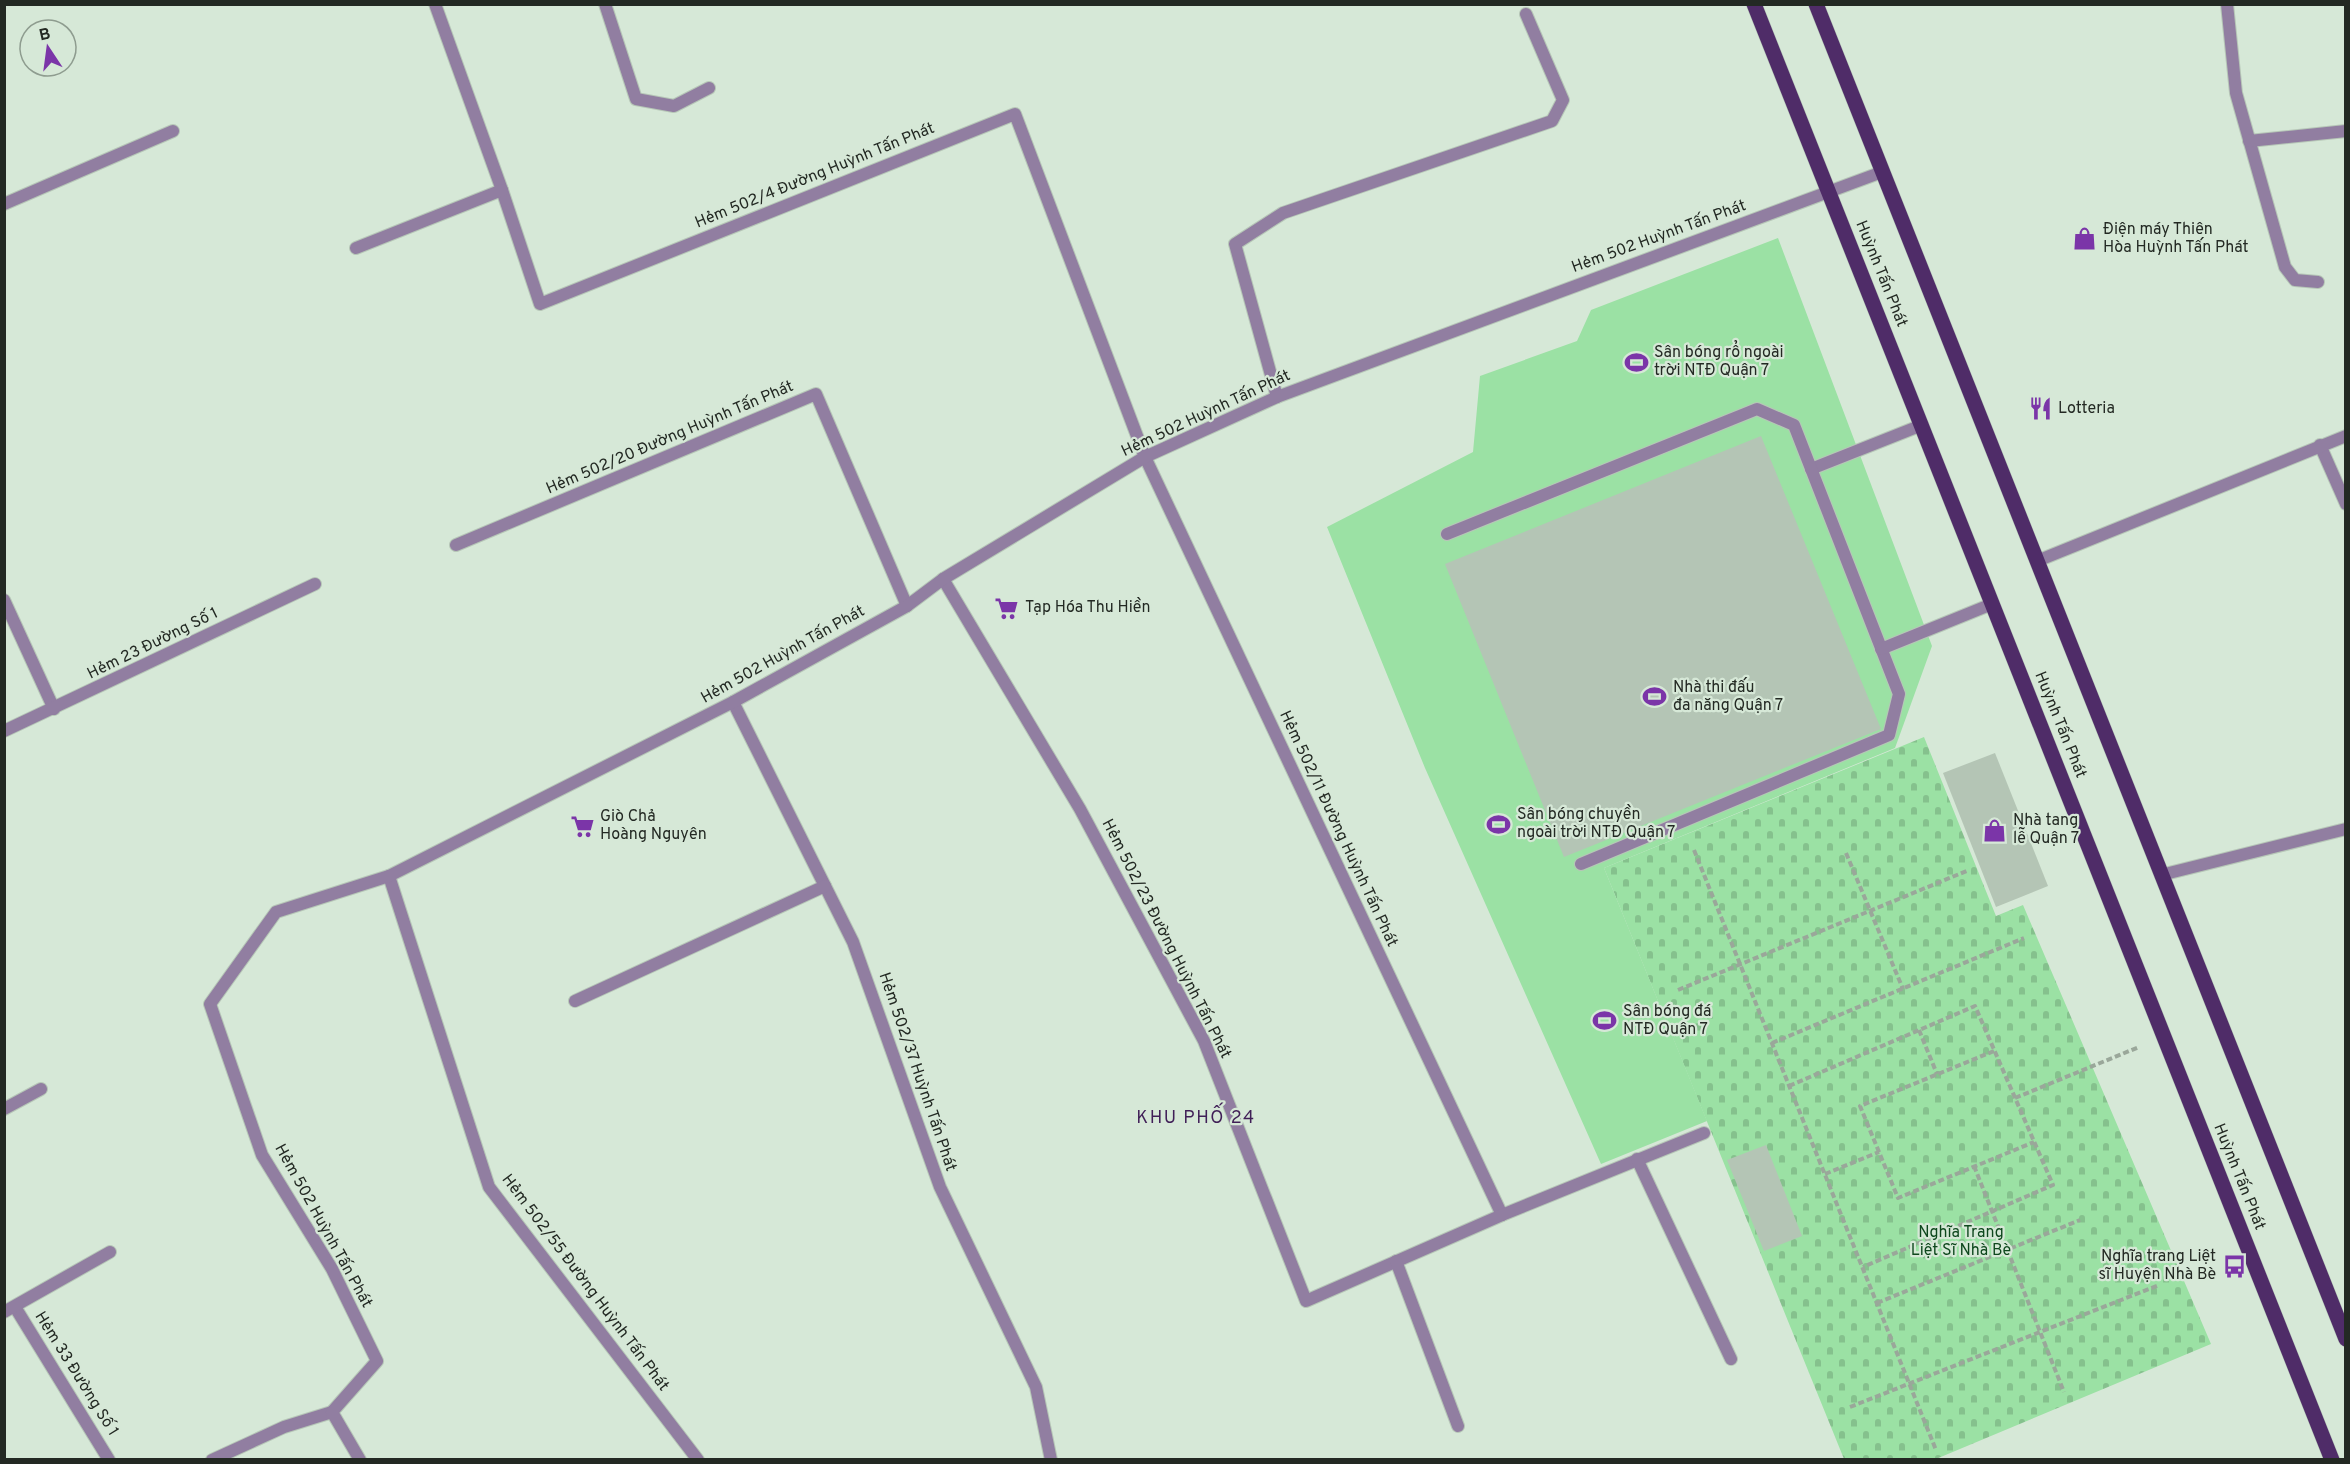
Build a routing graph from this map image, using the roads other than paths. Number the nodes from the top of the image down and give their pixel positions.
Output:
1 (435, 4) edge
2 (605, 4) edge
3 (1754, 4) edge
4 (1816, 4) edge
5 (2227, 4) edge
6 (1526, 14) dead end
7 (709, 88) dead end
8 (173, 131) dead end
9 (2346, 131) edge
10 (2249, 141) junction
11 (1882, 172) junction
12 (502, 190) junction
13 (1828, 191) junction
14 (4, 204) edge
15 (356, 248) dead end
16 (2318, 282) dead end
17 (1277, 397) junction
18 (1922, 425) junction
19 (2346, 435) edge
20 (2320, 445) junction
21 (1145, 457) junction
22 (1811, 469) junction
23 (2346, 504) edge
24 (1447, 534) dead end
25 (456, 545) dead end
26 (2037, 561) junction
27 (943, 579) junction
28 (315, 584) dead end
29 (4, 600) edge
30 (1992, 604) junction
31 (907, 606) junction
32 (1881, 649) junction
33 (733, 702) junction
34 (54, 710) junction
35 (4, 731) edge
36 (2346, 829) edge
37 (1581, 864) dead end
38 (2161, 875) junction
39 (389, 876) junction
40 (825, 886) junction
41 (576, 1001) dead end
42 (41, 1089) dead end
43 (4, 1109) edge
44 (1704, 1132) dead end
45 (1637, 1159) junction
46 (1502, 1215) junction
47 (110, 1252) dead end
48 (1396, 1261) junction
49 (10, 1310) edge
50 (2346, 1339) edge
51 (1731, 1359) dead end
52 (332, 1412) junction
53 (1458, 1426) dead end
54 (109, 1460) edge
55 (212, 1460) edge
56 (360, 1460) edge
57 (698, 1460) edge
58 (1051, 1460) edge
59 (2332, 1460) edge

1 - 12 street, Hẻm 502/4 Đường Huỳnh Tấn Phát
2 - 7 street
3 - 13 main road, Huỳnh Tấn Phát
4 - 11 main road
5 - 10 street
6 - 17 street
8 - 14 street
9 - 10 street
10 - 16 street
11 - 13 street, Hẻm 502 Huỳnh Tấn Phát
11 - 26 main road
12 - 15 street
12 - 21 street, Hẻm 502/4 Đường Huỳnh Tấn Phát
13 - 17 street, Hẻm 502 Huỳnh Tấn Phát
13 - 18 main road, Huỳnh Tấn Phát
17 - 21 street, Hẻm 502 Huỳnh Tấn Phát
18 - 22 street
18 - 30 main road, Huỳnh Tấn Phát
19 - 20 street
20 - 23 street
20 - 26 street
21 - 27 street, Hẻm 502 Huỳnh Tấn Phát
21 - 46 street, Hẻm 502/11 Đường Huỳnh Tấn Phát
22 - 24 street
22 - 32 street
25 - 31 street, Hẻm 502/20 Đường Huỳnh Tấn Phát
26 - 38 main road
27 - 31 street, Hẻm 502 Huỳnh Tấn Phát
27 - 48 street, Hẻm 502/23 Đường Huỳnh Tấn Phát
28 - 34 street, Hẻm 23 Đường Số 1
29 - 34 street
30 - 32 street
30 - 59 main road, Huỳnh Tấn Phát
31 - 33 street, Hẻm 502 Huỳnh Tấn Phát
32 - 37 street
33 - 39 street, Hẻm 502 Huỳnh Tấn Phát
33 - 40 street, Hẻm 502/37 Huỳnh Tấn Phát
34 - 35 street, Hẻm 23 Đường Số 1
36 - 38 street
38 - 50 main road
39 - 52 street, Hẻm 502 Huỳnh Tấn Phát
39 - 57 street, Hẻm 502/55 Đường Huỳnh Tấn Phát
40 - 41 street
40 - 58 street, Hẻm 502/37 Huỳnh Tấn Phát
42 - 43 street
44 - 45 street, Hẻm 502/23 Đường Huỳnh Tấn Phát
45 - 46 street, Hẻm 502/23 Đường Huỳnh Tấn Phát
45 - 51 street
46 - 48 street, Hẻm 502/23 Đường Huỳnh Tấn Phát
47 - 49 street, Hẻm 33 Đường Số 1
48 - 53 street
49 - 54 street, Hẻm 33 Đường Số 1
52 - 55 street
52 - 56 street

